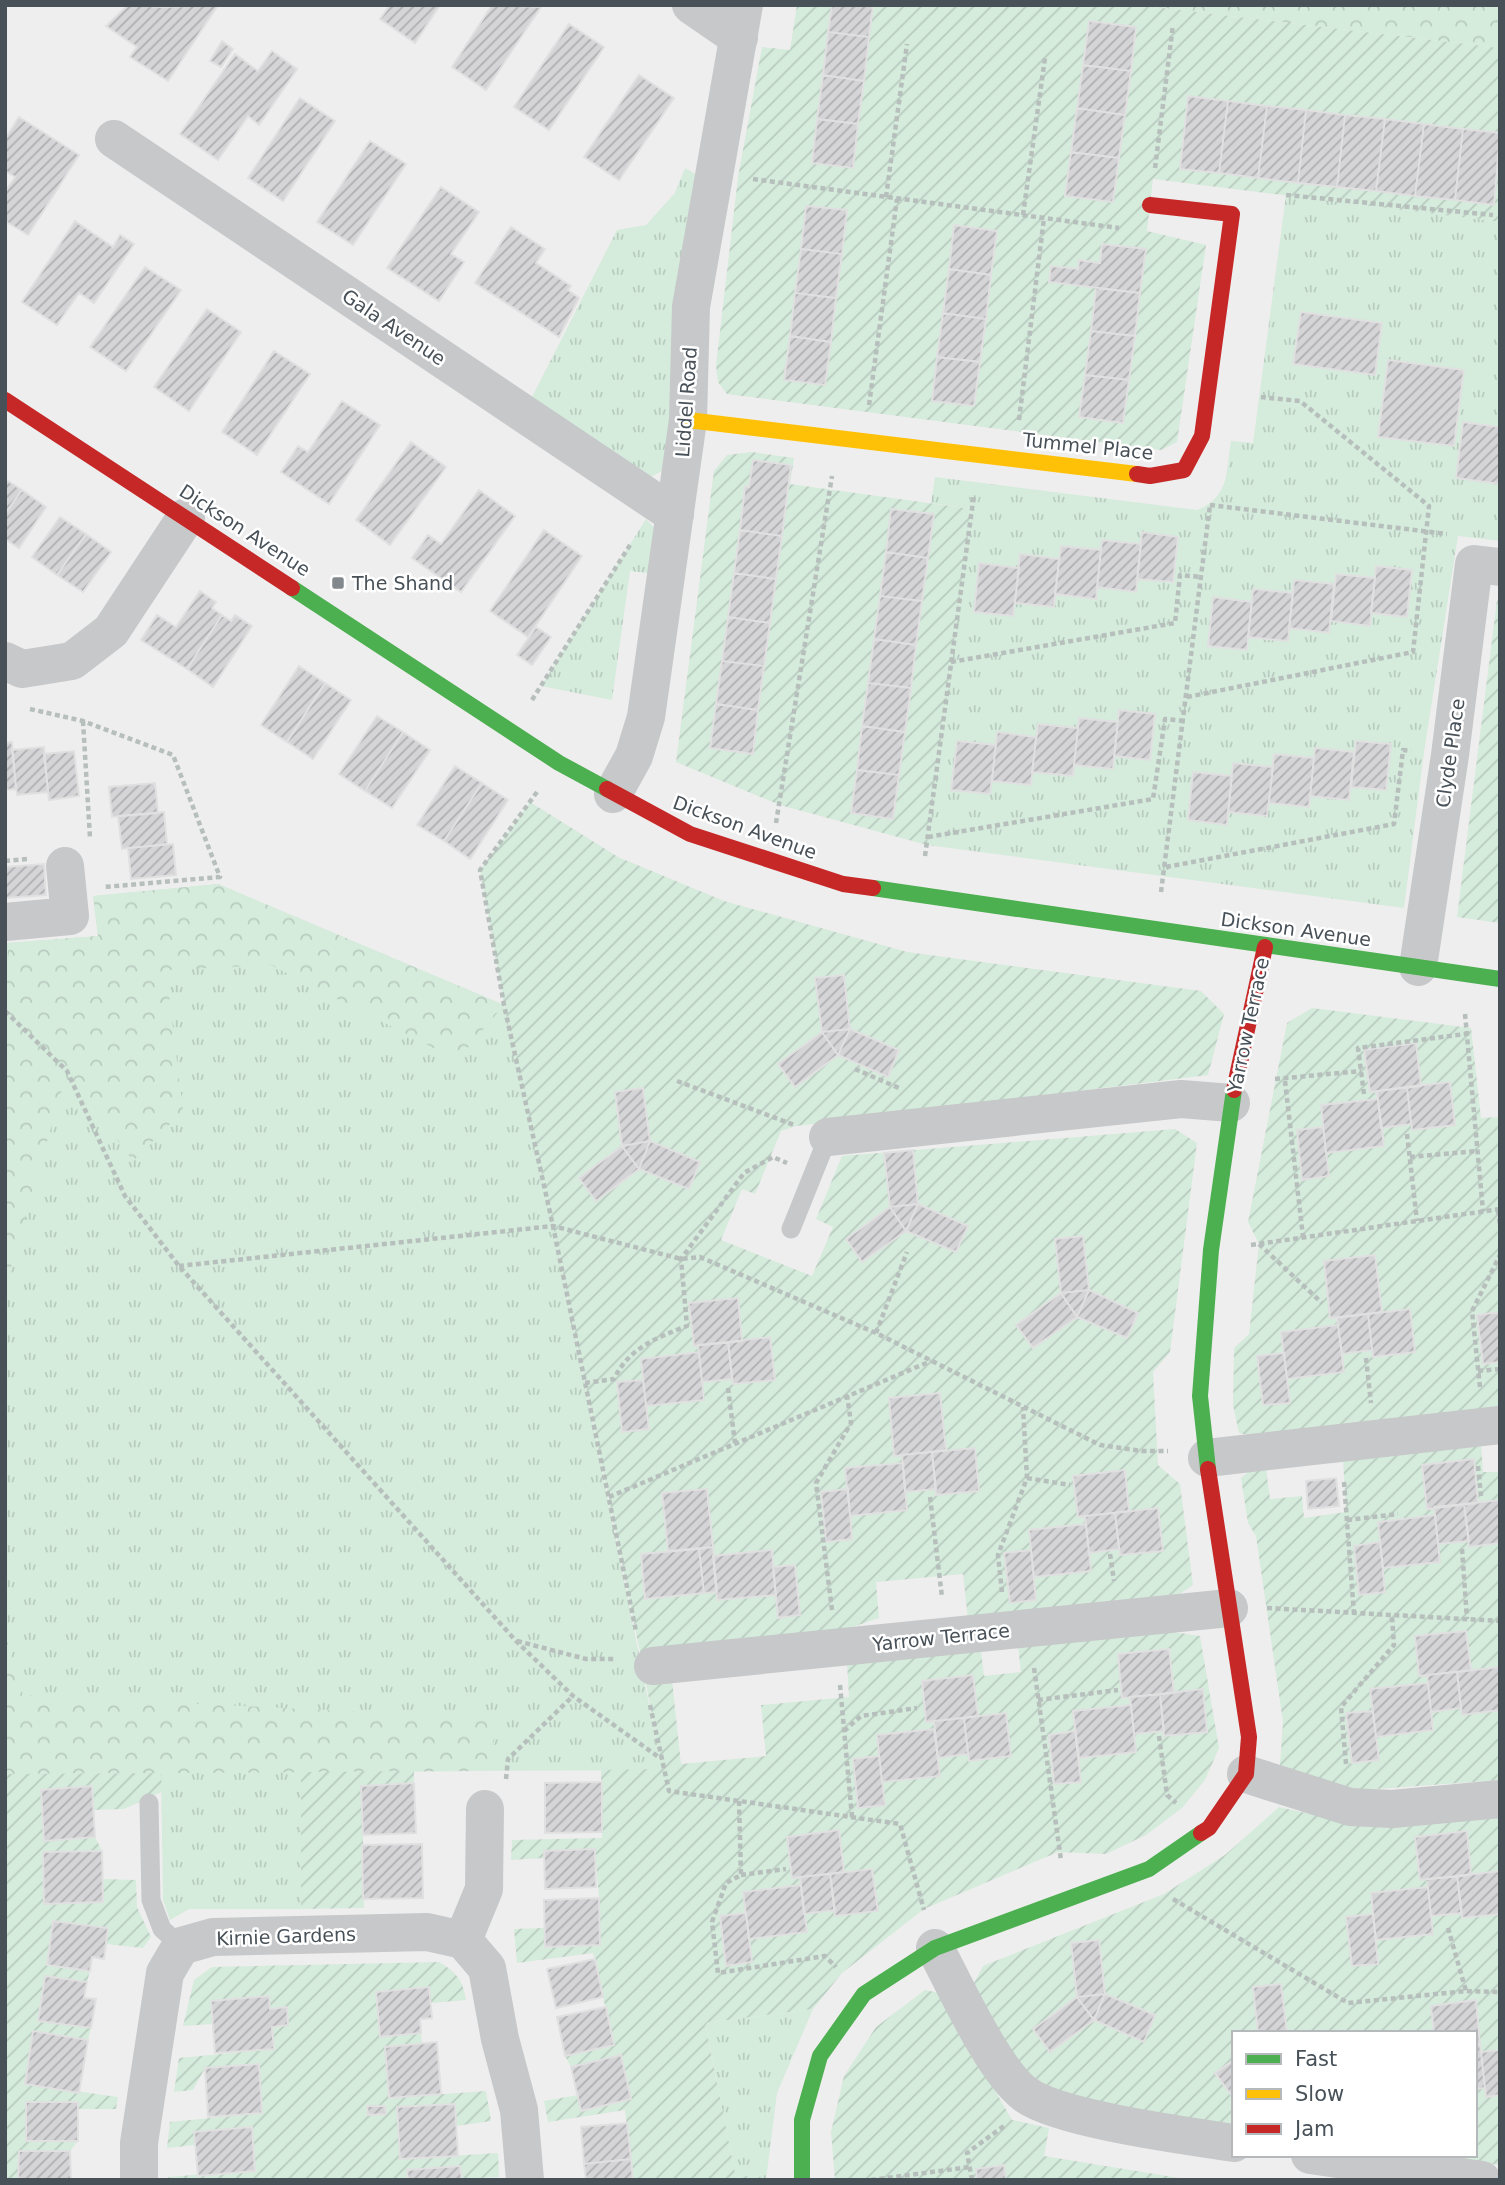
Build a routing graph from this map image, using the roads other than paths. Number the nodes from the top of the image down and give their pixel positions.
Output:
1 (691, 5) edge
2 (741, 22) edge
3 (114, 139) dead end
4 (1150, 205) dead end
5 (5, 400) edge
6 (688, 420) junction
7 (675, 515) junction
8 (186, 517) junction
9 (1487, 566) edge
10 (5, 661) edge
11 (613, 794) junction
12 (74, 866) road end
13 (5, 922) edge
14 (1265, 947) junction
15 (1418, 967) junction
16 (1500, 979) edge
17 (1234, 1088) junction
18 (828, 1137) joint
19 (791, 1229) dead end
20 (1492, 1426) edge
21 (1207, 1458) junction
22 (1229, 1608) junction
23 (653, 1666) road end
24 (1246, 1774) junction
25 (1500, 1799) edge
26 (149, 1803) dead end
27 (485, 1809) road end
28 (463, 1940) junction
29 (181, 1947) junction
30 (935, 1948) junction
31 (1232, 2143) edge
32 (1324, 2157) edge
33 (139, 2180) edge
34 (525, 2180) edge
35 (802, 2180) edge
36 (1482, 2180) edge

1 - 2 street
2 - 6 street, Liddel Road
3 - 7 street, Gala Avenue
4 - 6 street, Tummel Place
5 - 8 street, Dickson Avenue
6 - 7 street, Liddel Road
7 - 11 street, Liddel Road
8 - 10 street
8 - 11 street, Dickson Avenue
9 - 15 street, Clyde Place
11 - 14 street, Dickson Avenue
12 - 13 street
14 - 15 street, Dickson Avenue
14 - 17 street, Yarrow Terrace
15 - 16 street, Dickson Avenue
17 - 18 street, Yarrow Terrace
17 - 21 street, Yarrow Terrace
18 - 19 lane
20 - 21 street
21 - 22 street, Yarrow Terrace
22 - 23 street, Yarrow Terrace
22 - 24 street, Yarrow Terrace
24 - 25 street
24 - 30 street, Yarrow Terrace
26 - 29 lane
27 - 28 street
28 - 29 street, Kirnie Gardens
28 - 34 street
29 - 33 street
30 - 31 street
30 - 35 street, Yarrow Terrace
32 - 36 street

